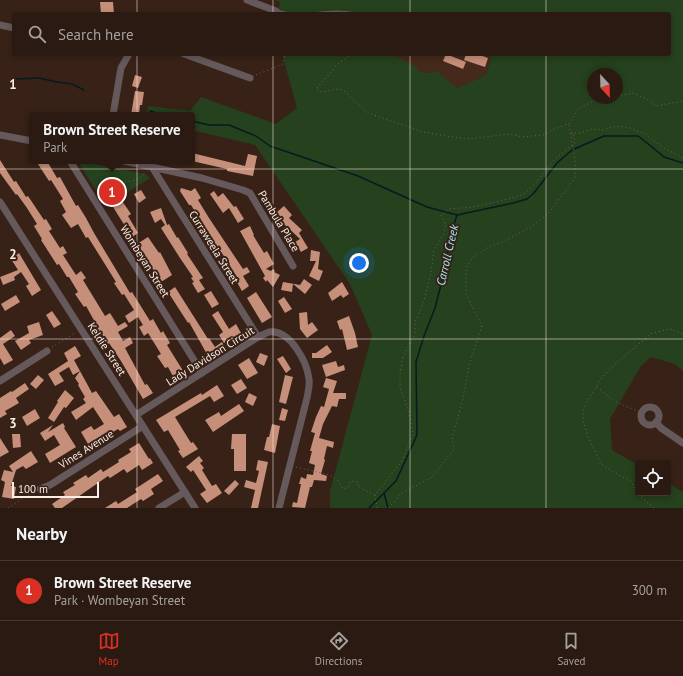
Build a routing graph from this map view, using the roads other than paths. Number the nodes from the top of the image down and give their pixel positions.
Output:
1 (247, 0) edge
2 (276, 11) joint
3 (280, 12) edge
4 (330, 12) edge
5 (346, 12) edge
6 (0, 25) edge
7 (12, 28) edge
8 (128, 56) edge
9 (190, 56) edge
10 (250, 78) road end
11 (114, 112) edge
12 (0, 135) edge
13 (29, 140) edge
14 (72, 164) edge
15 (137, 164) edge
16 (150, 167) junction
17 (0, 202) edge
18 (294, 266) dead end
19 (258, 337) junction
20 (47, 351) road end
21 (202, 373) junction
22 (0, 381) edge
23 (136, 415) junction
24 (656, 422) junction
25 (143, 426) junction
26 (683, 443) edge
27 (40, 489) road end
28 (185, 492) junction
29 (159, 508) edge
30 (195, 508) edge
31 (279, 508) edge

1 - 2 street
2 - 3 lane
4 - 5 lane
6 - 7 street
8 - 11 street
9 - 10 street
12 - 13 street
14 - 21 street, Wombeyan Street
15 - 16 street
16 - 18 street, Pambula Place
16 - 19 street, Curraweela Street
17 - 23 street, Keldie Street
19 - 21 street, Lady Davidson Circuit
19 - 31 street, Lady Davidson Circuit
20 - 22 street
21 - 23 street, Lady Davidson Circuit
23 - 25 street, Keldie Street
24 - 24 street
24 - 26 street
25 - 27 street, Vines Avenue
25 - 28 street, Keldie Street
28 - 29 street
28 - 30 street, Keldie Street

